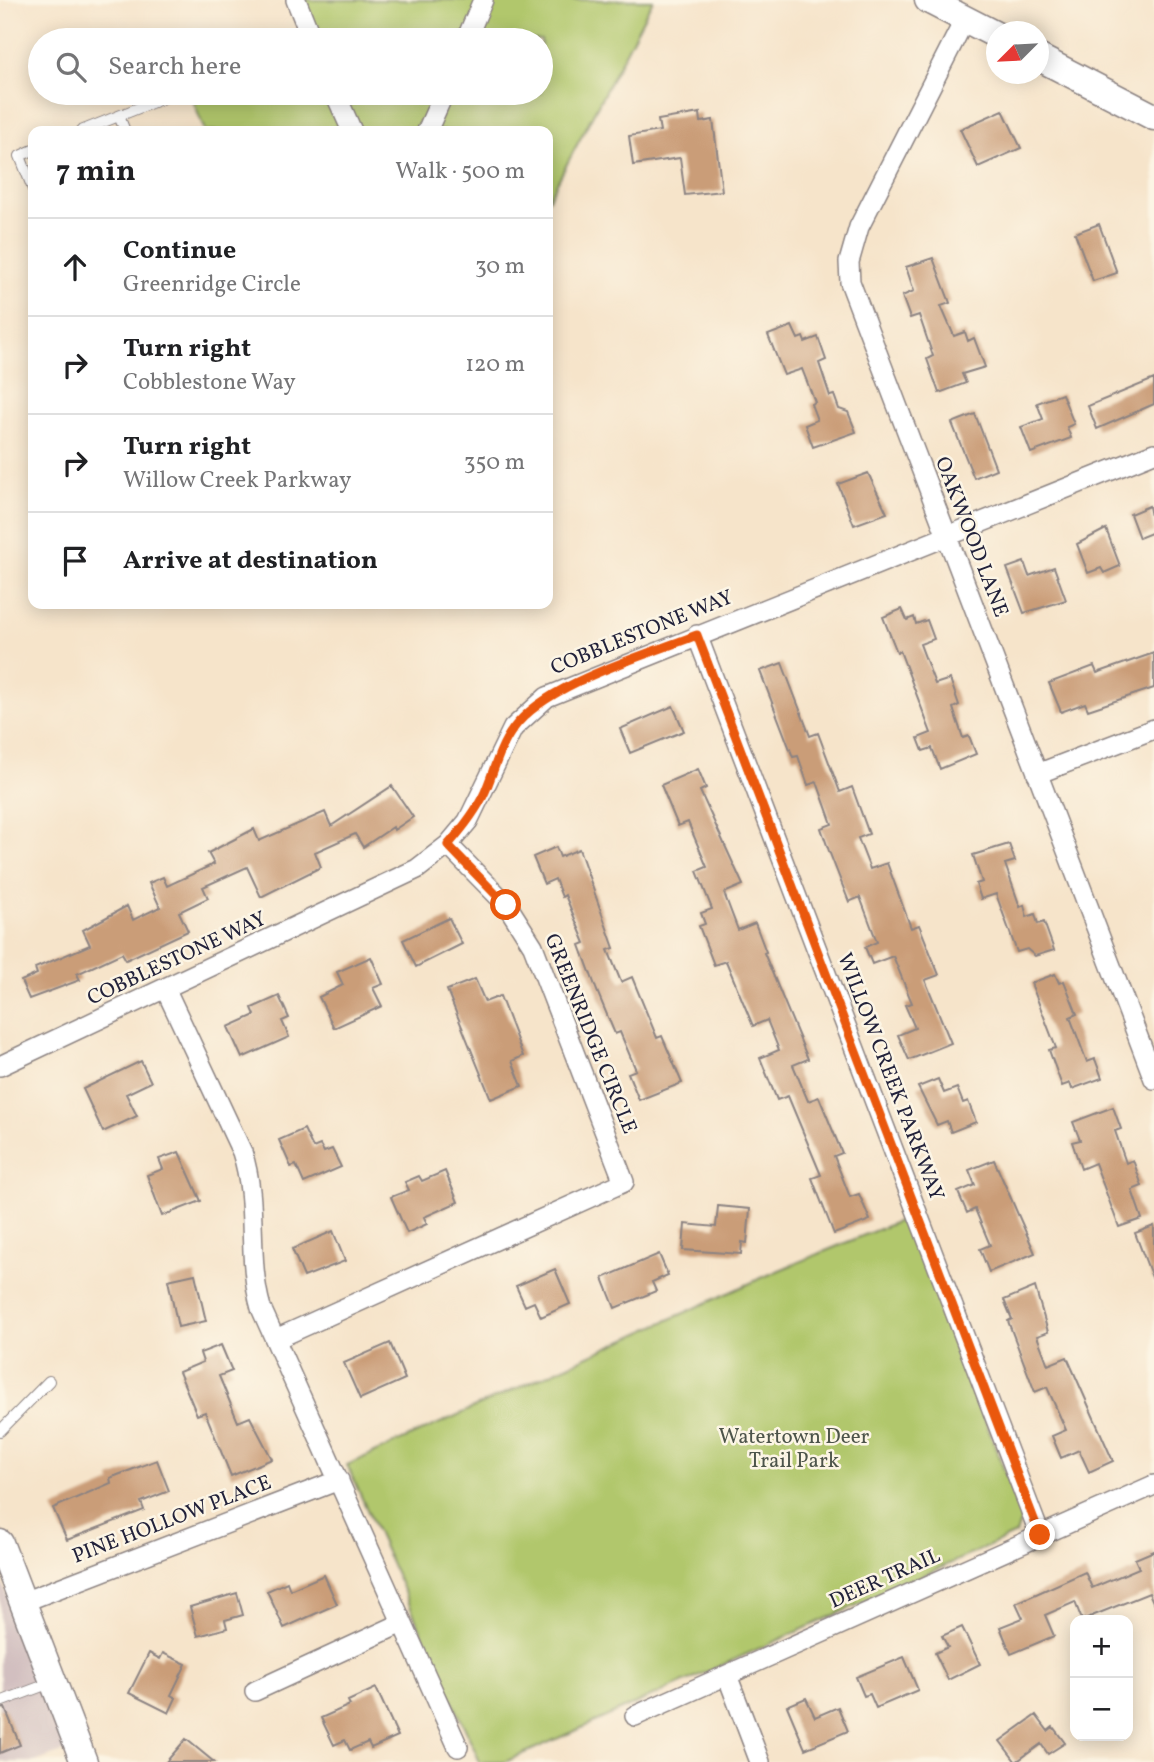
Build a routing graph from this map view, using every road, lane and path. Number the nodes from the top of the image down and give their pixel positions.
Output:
1 (296, 0) edge
2 (483, 0) edge
3 (928, 0) edge
4 (965, 19) junction
5 (305, 28) edge
6 (471, 28) edge
7 (986, 30) edge
8 (1049, 63) edge
9 (146, 105) edge
10 (340, 105) edge
11 (439, 105) edge
12 (119, 116) junction
13 (1154, 117) edge
14 (94, 126) edge
15 (123, 126) edge
16 (350, 126) edge
17 (429, 126) edge
18 (28, 152) edge
19 (28, 176) edge
20 (1154, 453) edge
21 (946, 536) junction
22 (697, 635) junction
23 (1154, 729) edge
24 (1037, 774) junction
25 (448, 845) junction
26 (166, 990) junction
27 (0, 1066) edge
28 (1154, 1079) edge
29 (276, 1339) junction
30 (49, 1381) dead end
31 (0, 1431) edge
32 (339, 1480) junction
33 (1154, 1485) edge
34 (1040, 1535) junction
35 (3, 1559) edge
36 (23, 1602) junction
37 (402, 1623) junction
38 (727, 1675) junction
39 (54, 1682) junction
40 (255, 1691) dead end
41 (0, 1702) edge
42 (635, 1716) dead end
43 (458, 1747) dead end
44 (84, 1762) edge
45 (760, 1762) edge

1 - 5 street
2 - 6 street
3 - 4 street
4 - 7 street
4 - 21 street, OAKWOOD LANE
8 - 13 street
9 - 12 lane
10 - 16 street
11 - 17 street
12 - 14 lane
12 - 15 lane
18 - 19 lane
20 - 21 street, COBBLESTONE WAY
21 - 22 street, COBBLESTONE WAY
21 - 24 street, OAKWOOD LANE
22 - 25 street, COBBLESTONE WAY
22 - 34 street, WILLOW CREEK PARKWAY
23 - 24 street
24 - 28 street, OAKWOOD LANE
25 - 26 street, COBBLESTONE WAY
25 - 29 street, GREENRIDGE CIRCLE
26 - 27 street, COBBLESTONE WAY
26 - 29 street
29 - 32 street
30 - 31 lane
32 - 36 street, PINE HOLLOW PLACE
32 - 37 street
33 - 34 street, DEER TRAIL
34 - 38 street, DEER TRAIL
35 - 36 street
36 - 39 street
37 - 40 street
37 - 43 street
38 - 42 street, DEER TRAIL
38 - 45 street
39 - 41 lane
39 - 44 street

